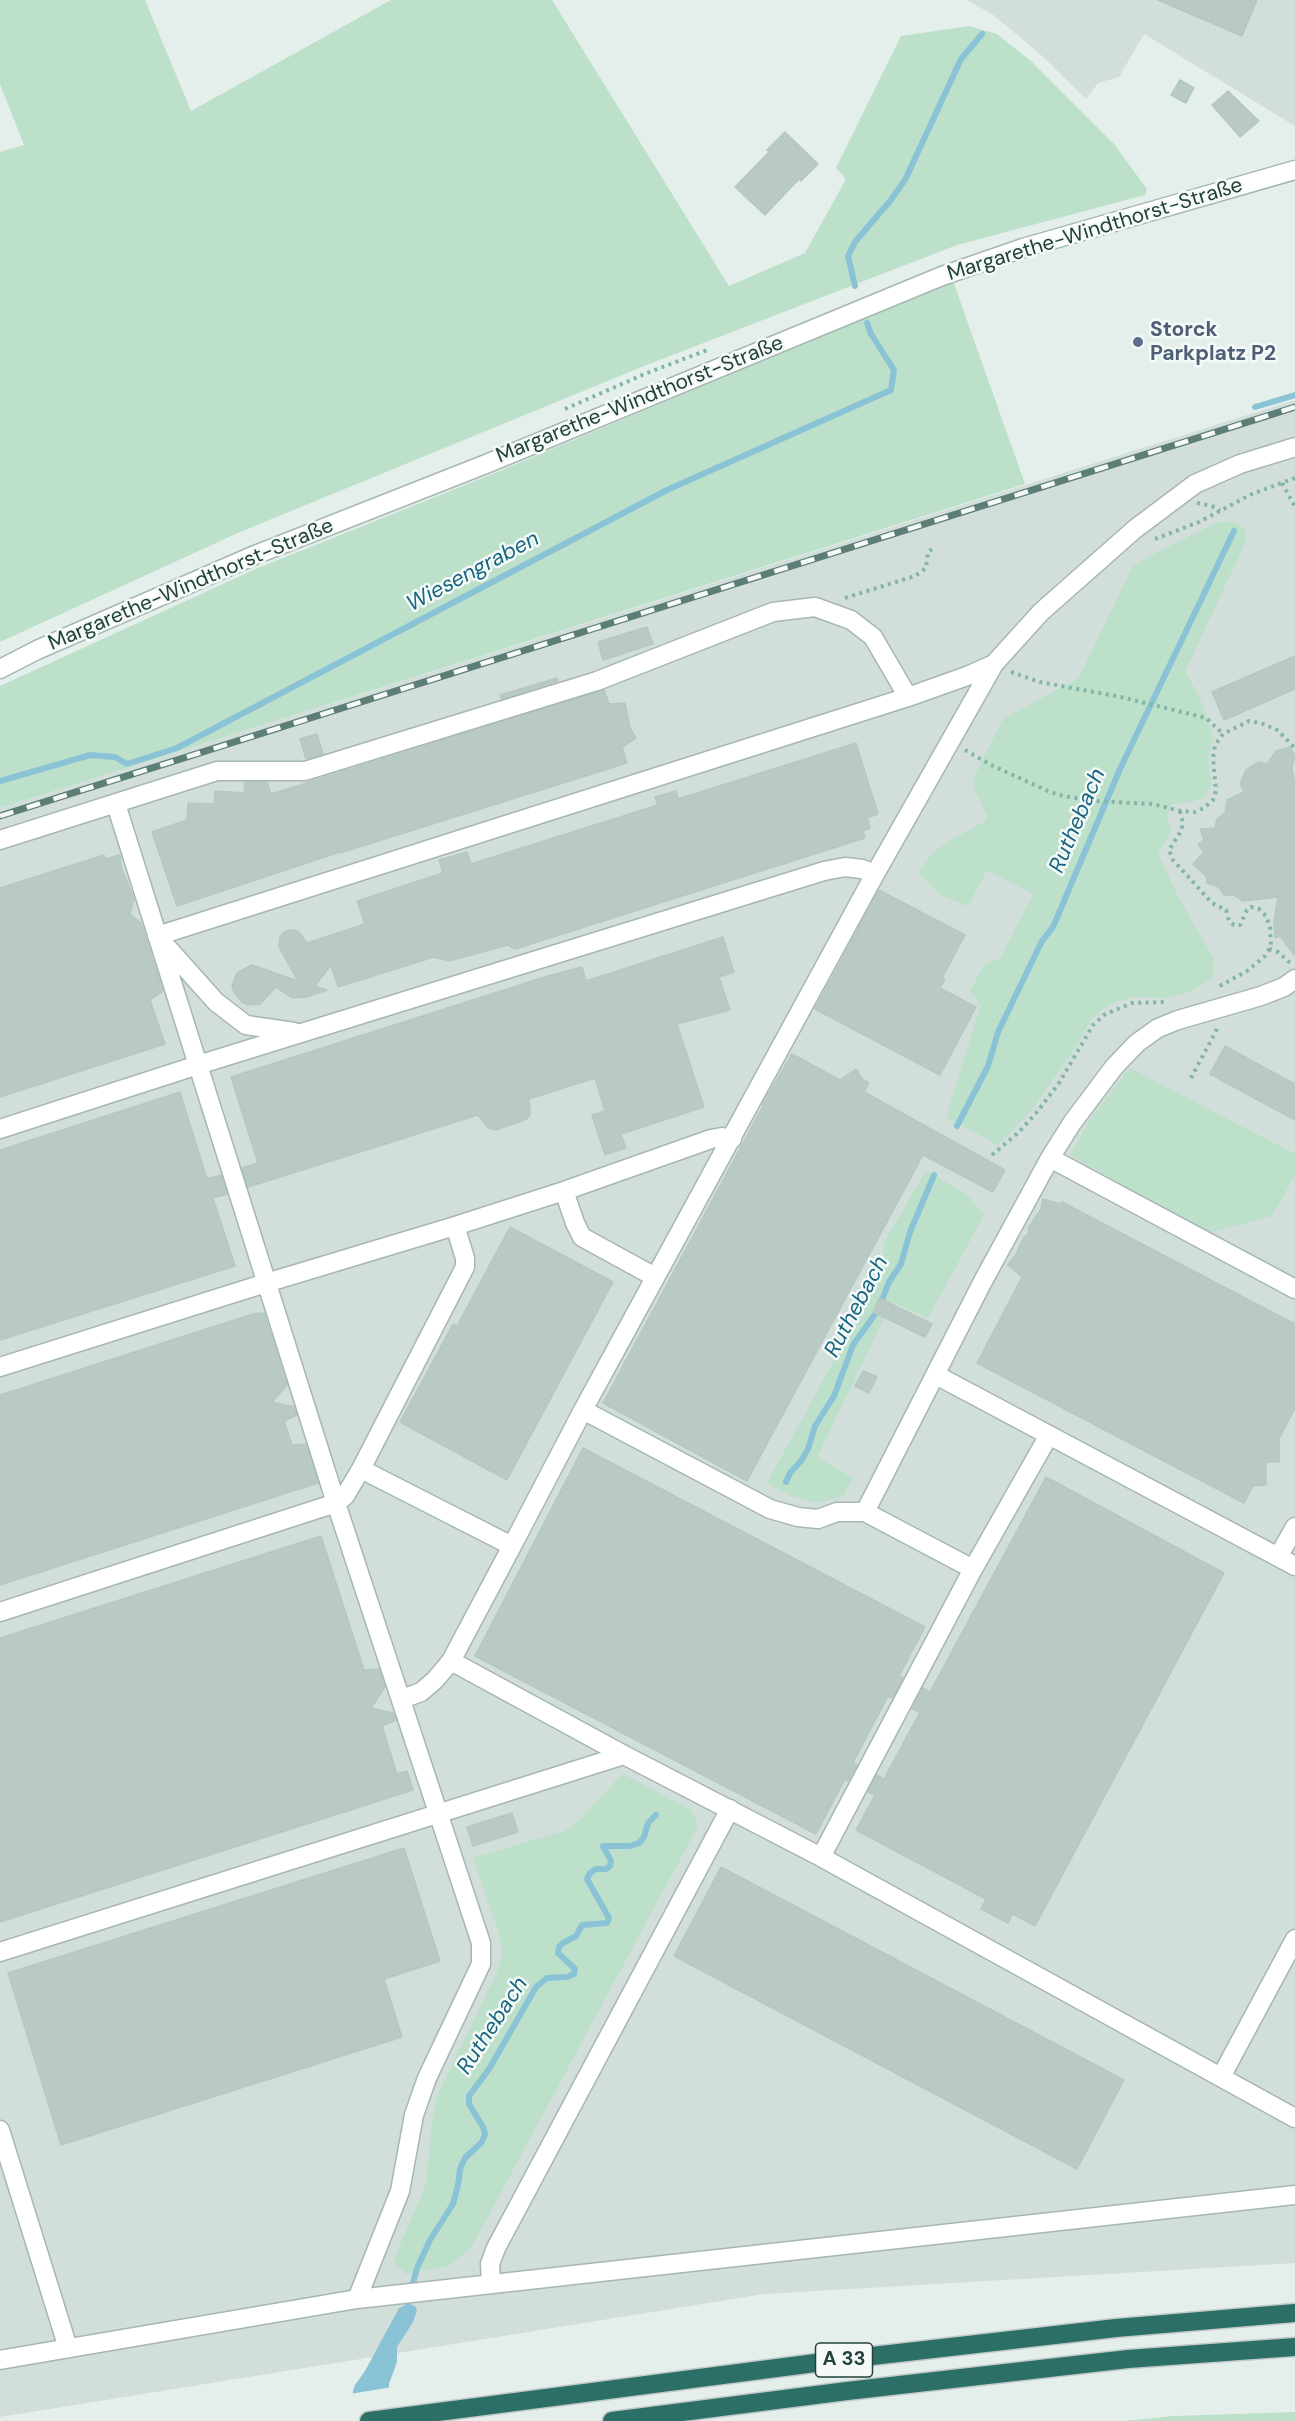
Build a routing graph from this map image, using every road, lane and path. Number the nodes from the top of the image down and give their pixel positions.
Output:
1 (1295, 170) edge
2 (1295, 447) edge
3 (1295, 478) edge
4 (1282, 483) junction
5 (1295, 507) edge
6 (1148, 543) dead end
7 (933, 548) dead end
8 (824, 610) junction
9 (1016, 662) dead end
10 (994, 664) junction
11 (0, 669) edge
12 (908, 698) junction
13 (1223, 734) junction
14 (949, 741) junction
15 (1295, 748) edge
16 (116, 804) junction
17 (1180, 811) junction
18 (0, 840) edge
19 (875, 874) junction
20 (157, 936) junction
21 (1269, 949) junction
22 (1294, 975) edge
23 (1212, 990) dead end
24 (1171, 1002) dead end
25 (1230, 1005) junction
26 (299, 1033) junction
27 (198, 1065) junction
28 (1191, 1078) dead end
29 (0, 1128) edge
30 (732, 1140) junction
31 (992, 1155) dead end
32 (1050, 1158) junction
33 (564, 1191) junction
34 (455, 1226) junction
35 (655, 1277) junction
36 (266, 1283) junction
37 (1295, 1289) edge
38 (0, 1367) edge
39 (936, 1375) junction
40 (583, 1410) junction
41 (1049, 1435) junction
42 (361, 1469) junction
43 (336, 1503) junction
44 (865, 1512) junction
45 (1295, 1527) edge
46 (512, 1546) junction
47 (1278, 1557) junction
48 (1295, 1566) edge
49 (973, 1569) junction
50 (0, 1612) edge
51 (451, 1661) junction
52 (402, 1699) junction
53 (624, 1755) junction
54 (730, 1809) junction
55 (439, 1813) junction
56 (821, 1857) junction
57 (1295, 1939) edge
58 (0, 1952) edge
59 (1221, 2077) junction
60 (1295, 2118) edge
61 (0, 2130) edge
62 (1295, 2196) edge
63 (491, 2283) junction
64 (357, 2299) junction
65 (1295, 2313) edge
66 (1295, 2347) edge
67 (68, 2348) junction
68 (0, 2360) edge
69 (369, 2421) edge
70 (612, 2421) edge

1 - 11 street, Margarethe-Windthorst-Straße
2 - 10 street
3 - 4 path
4 - 5 path
4 - 6 path
7 - 8 path
8 - 12 street
8 - 16 street
9 - 13 path
10 - 12 street
10 - 14 street
12 - 20 street
13 - 15 path
13 - 17 path
14 - 17 path
14 - 19 street
16 - 18 street
16 - 20 street
17 - 21 path
19 - 26 street
19 - 30 street
20 - 26 street
20 - 27 street
21 - 22 path
21 - 23 path
22 - 25 street
24 - 31 path
25 - 28 path
25 - 32 street
26 - 27 street
27 - 29 street
27 - 36 street
30 - 33 street
30 - 35 street
32 - 37 street
32 - 39 street
33 - 34 street
33 - 35 street
34 - 36 street
34 - 42 street
35 - 40 street
36 - 38 street
36 - 43 street
39 - 41 street
39 - 44 street
40 - 44 street
40 - 46 street
41 - 47 street
41 - 49 street
42 - 43 street
42 - 46 street
43 - 50 street
43 - 52 street
44 - 49 street
45 - 47 street
46 - 51 street
47 - 48 street
49 - 56 street
51 - 52 street
51 - 53 street
52 - 55 street
53 - 54 street
53 - 55 street
54 - 56 street
54 - 63 street
55 - 58 street
55 - 64 street
56 - 59 street
57 - 59 street
59 - 60 street
61 - 67 street
62 - 63 street
63 - 64 street
64 - 67 street
65 - 69 highway, A 33
66 - 70 highway, A 33
67 - 68 street

